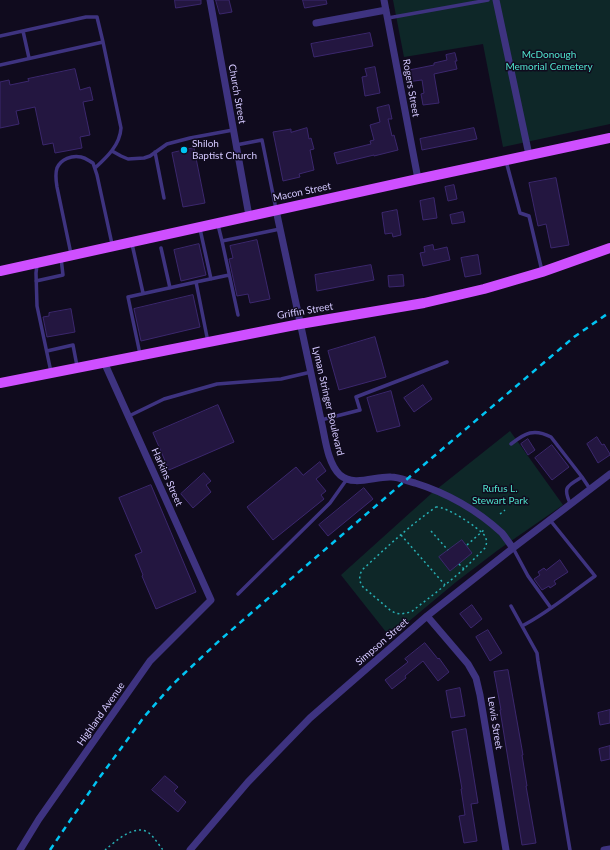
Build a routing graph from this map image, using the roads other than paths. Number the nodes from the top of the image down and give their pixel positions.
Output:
1 (210, 0) edge
2 (384, 0) edge
3 (488, 0) edge
4 (496, 0) edge
5 (387, 14) junction
6 (316, 23) dead end
7 (23, 31) junction
8 (0, 36) edge
9 (103, 42) junction
10 (29, 58) junction
11 (0, 64) edge
12 (233, 130) junction
13 (610, 138) edge
14 (236, 145) junction
15 (112, 151) junction
16 (155, 152) junction
17 (529, 155) junction
18 (505, 160) junction
19 (95, 168) junction
20 (418, 179) junction
21 (164, 198) dead end
22 (276, 210) junction
23 (249, 216) junction
24 (217, 223) junction
25 (200, 226) junction
26 (280, 229) junction
27 (131, 241) junction
28 (222, 241) junction
29 (112, 246) junction
30 (161, 248) dead end
31 (610, 248) edge
32 (71, 255) junction
33 (61, 257) junction
34 (37, 263) junction
35 (0, 271) edge
36 (542, 272) junction
37 (230, 275) junction
38 (211, 279) junction
39 (36, 281) junction
40 (196, 282) junction
41 (170, 288) junction
42 (143, 294) junction
43 (238, 315) dead end
44 (300, 324) junction
45 (208, 342) junction
46 (47, 351) junction
47 (140, 355) junction
48 (104, 362) junction
49 (447, 362) dead end
50 (77, 368) junction
51 (311, 372) junction
52 (51, 373) junction
53 (0, 383) edge
54 (129, 416) junction
55 (321, 420) junction
56 (511, 444) dead end
57 (610, 474) edge
58 (582, 477) junction
59 (346, 479) junction
60 (591, 490) junction
61 (571, 504) junction
62 (550, 520) junction
63 (513, 548) junction
64 (238, 594) dead end
65 (211, 600) joint
66 (511, 606) dead end
67 (551, 608) junction
68 (427, 616) junction
69 (522, 626) junction
70 (610, 849) edge
71 (20, 850) edge
72 (190, 850) edge
73 (506, 850) edge
74 (570, 850) edge
75 (604, 850) edge

1 - 12 street, Church Street
2 - 5 street, Rogers Street
3 - 5 lane
4 - 17 street
5 - 6 street
5 - 20 street, Rogers Street
7 - 8 lane
7 - 9 lane
7 - 10 lane
9 - 10 lane
9 - 15 lane
10 - 11 lane
12 - 14 street, Church Street
12 - 16 lane
13 - 17 main road, Macon Street
14 - 22 lane
14 - 23 street, Church Street
15 - 16 lane
15 - 19 lane
16 - 21 lane
17 - 18 main road, Macon Street
18 - 20 main road, Macon Street
18 - 36 lane
19 - 29 lane
19 - 32 lane
20 - 22 main road, Macon Street
22 - 23 main road, Macon Street
22 - 26 street, Lyman Stringer Boulevard
23 - 24 main road, Macon Street
24 - 25 main road, Macon Street
24 - 28 lane
25 - 27 main road, Macon Street
25 - 38 lane
26 - 28 lane
26 - 44 street, Lyman Stringer Boulevard
27 - 29 main road, Macon Street
27 - 42 lane
28 - 37 lane
29 - 32 main road, Macon Street
30 - 41 lane
31 - 36 main road, Griffin Street
32 - 33 main road, Macon Street
33 - 34 main road, Macon Street
33 - 39 lane
34 - 35 main road, Macon Street
34 - 39 lane
36 - 44 main road, Griffin Street
37 - 38 lane
37 - 43 lane
38 - 40 lane
39 - 46 lane
40 - 41 lane
40 - 45 lane
41 - 42 lane
42 - 47 lane
44 - 45 main road, Griffin Street
44 - 51 street, Lyman Stringer Boulevard
45 - 47 main road, Griffin Street
46 - 50 lane
46 - 52 lane
47 - 48 main road, Griffin Street
48 - 50 main road, Griffin Street
48 - 54 street, Harkins Street
49 - 55 lane
50 - 52 main road, Griffin Street
51 - 54 lane
51 - 55 street, Lyman Stringer Boulevard
52 - 53 main road, Griffin Street
54 - 65 street, Harkins Street
55 - 59 street, Lyman Stringer Boulevard
56 - 58 lane
57 - 60 street, Simpson Street
58 - 60 lane
58 - 61 lane
59 - 63 street
59 - 64 lane
60 - 61 street, Simpson Street
61 - 62 street, Simpson Street
62 - 63 street, Simpson Street
62 - 67 lane
63 - 67 lane
63 - 68 street, Simpson Street
65 - 71 street, Highland Avenue
66 - 69 lane
67 - 69 lane
68 - 72 street, Simpson Street
68 - 73 street, Lewis Street
69 - 74 lane
70 - 75 street

